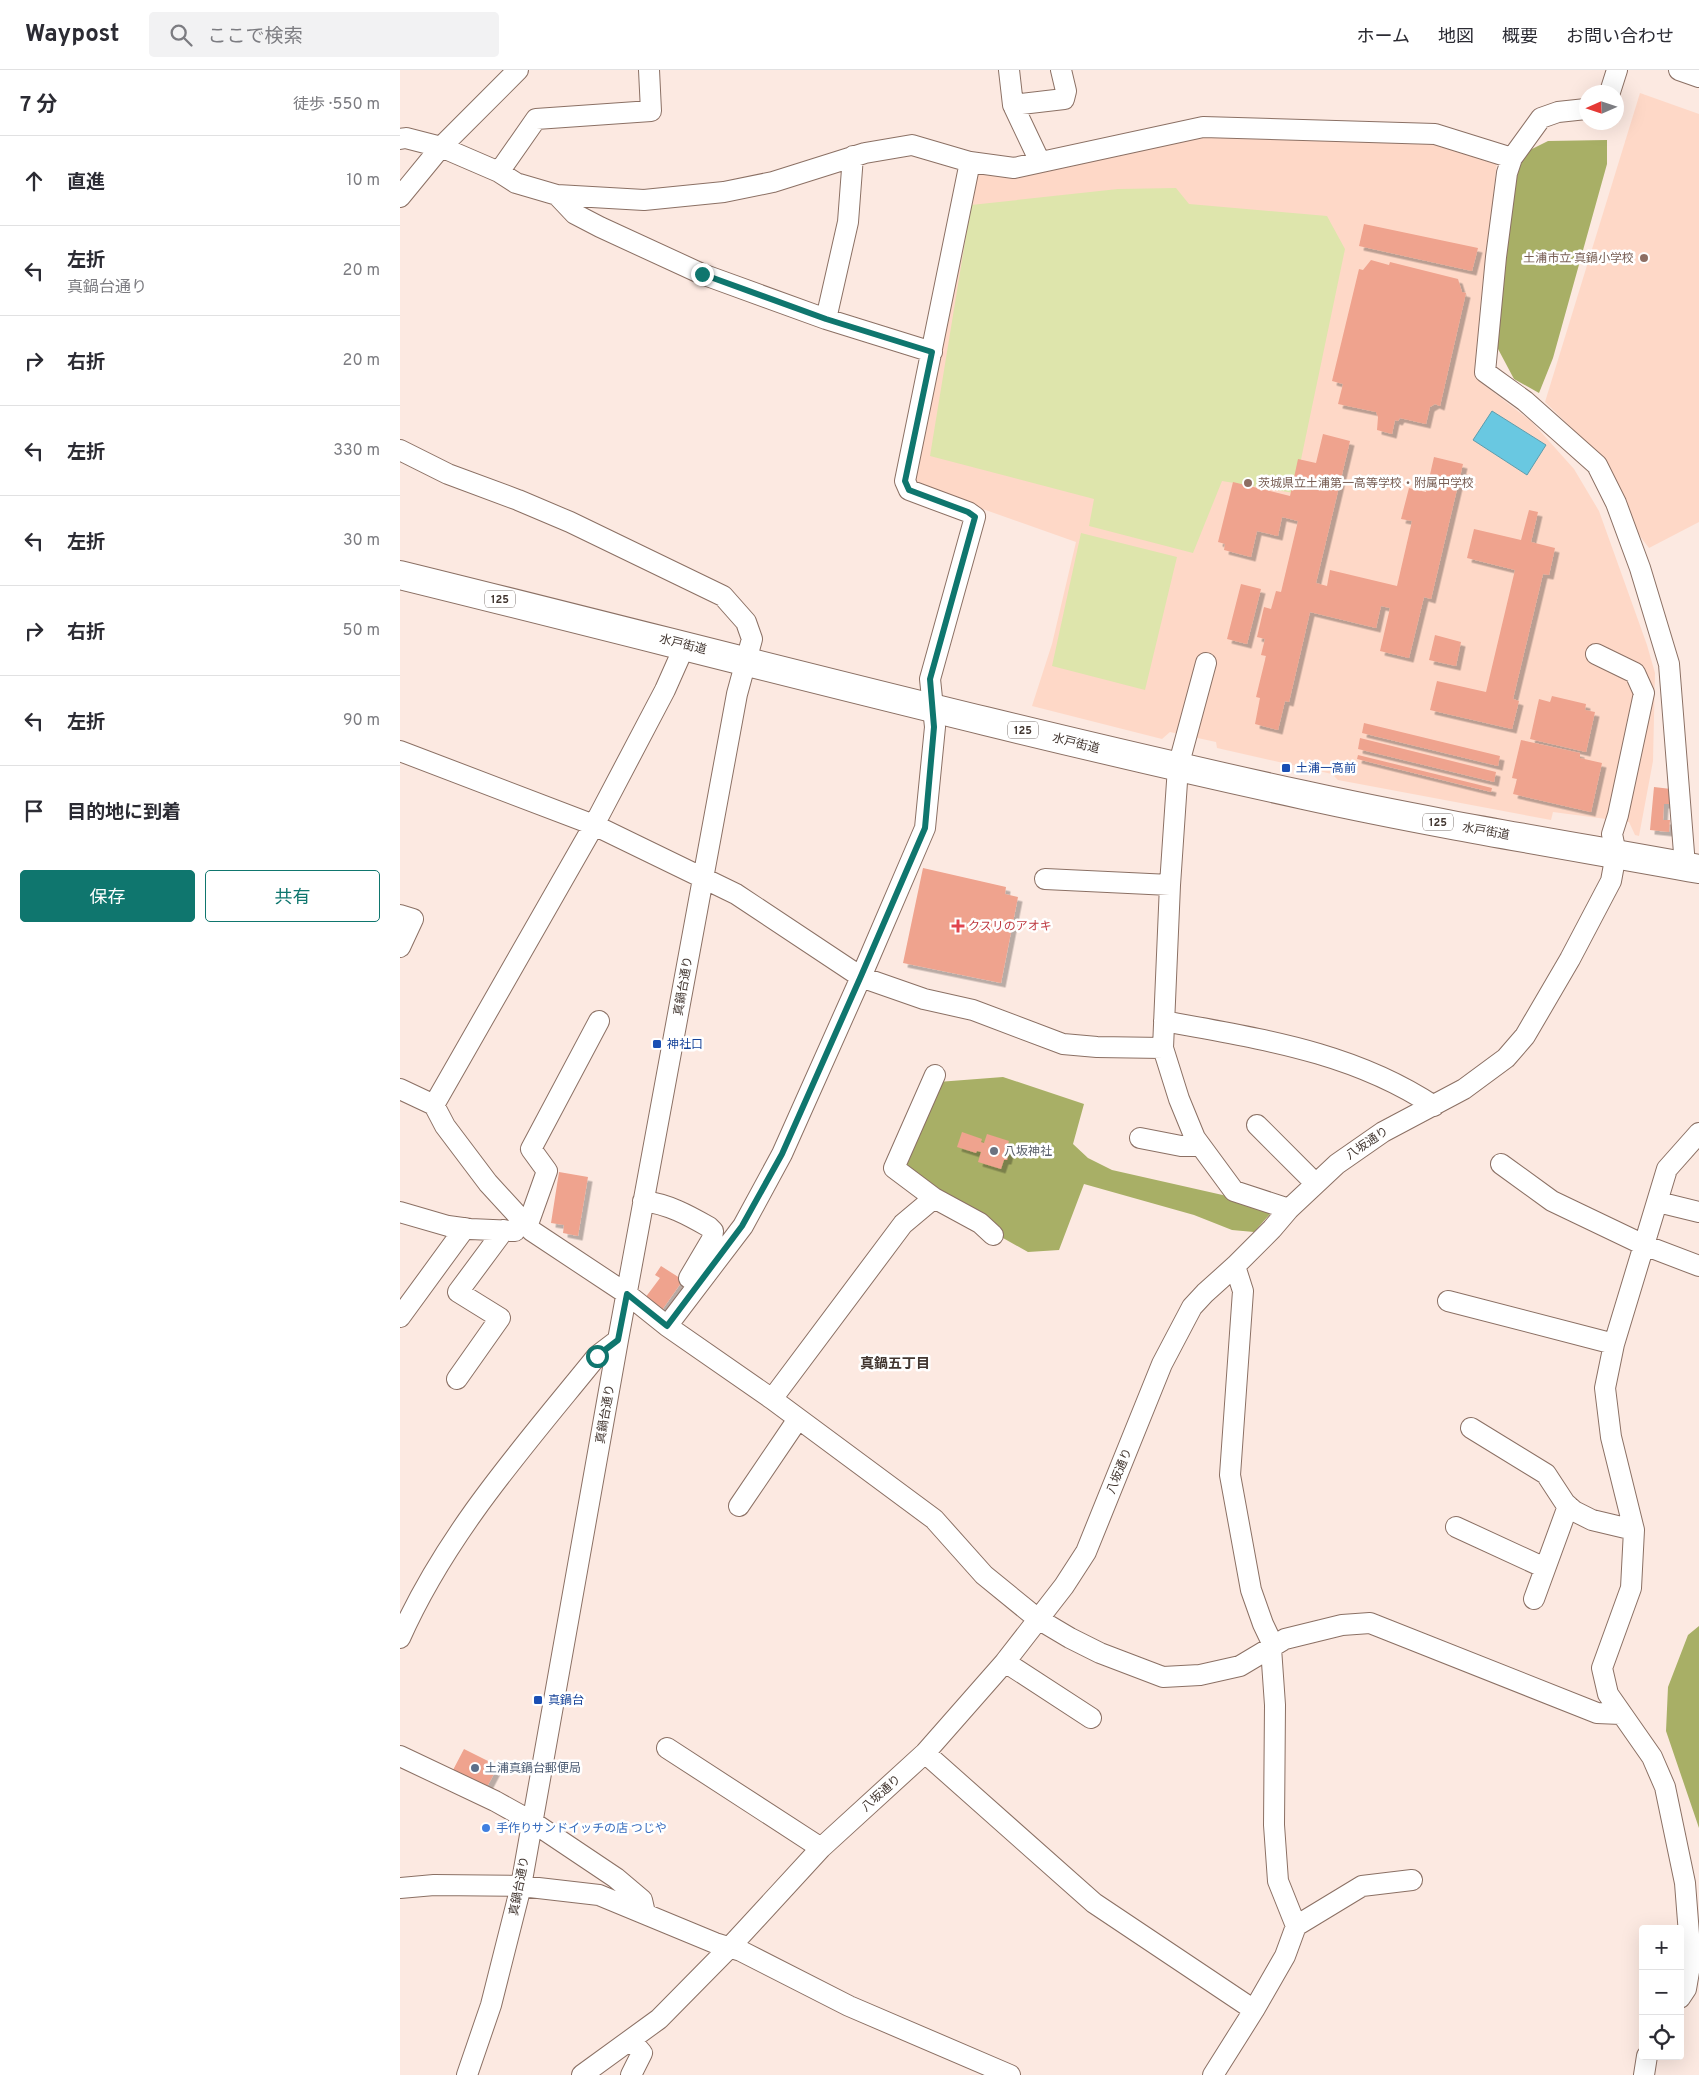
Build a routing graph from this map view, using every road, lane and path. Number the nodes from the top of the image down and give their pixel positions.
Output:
1 (518, 70) edge
2 (649, 70) edge
3 (1009, 70) edge
4 (1061, 70) edge
5 (1617, 70) edge
6 (1679, 70) edge
7 (1699, 77) edge
8 (1612, 85) edge
9 (1013, 105) junction
10 (1579, 110) edge
11 (402, 136) edge
12 (441, 148) junction
13 (853, 156) junction
14 (1512, 158) junction
15 (970, 162) junction
16 (1040, 162) junction
17 (499, 172) junction
18 (557, 195) junction
19 (400, 197) edge
20 (826, 319) junction
21 (932, 352) junction
22 (400, 450) edge
23 (400, 575) edge
24 (685, 645) junction
25 (1596, 654) dead end
26 (746, 661) junction
27 (1206, 664) dead end
28 (931, 708) junction
29 (400, 751) edge
30 (1178, 767) junction
31 (594, 825) junction
32 (1616, 854) junction
33 (1690, 868) edge
34 (703, 880) junction
35 (1045, 880) dead end
36 (1170, 885) junction
37 (400, 915) edge
38 (400, 947) edge
39 (861, 976) junction
40 (599, 1021) dead end
41 (1164, 1021) junction
42 (1163, 1048) junction
43 (935, 1075) dead end
44 (400, 1089) edge
45 (434, 1105) junction
46 (1434, 1106) junction
47 (1257, 1125) dead end
48 (1699, 1134) edge
49 (1140, 1138) dead end
50 (1201, 1146) junction
51 (1502, 1164) dead end
52 (1315, 1183) junction
53 (934, 1198) junction
54 (643, 1201) junction
55 (1658, 1202) junction
56 (1289, 1209) junction
57 (400, 1212) edge
58 (1699, 1212) edge
59 (465, 1228) junction
60 (529, 1229) junction
61 (504, 1230) junction
62 (993, 1235) dead end
63 (1644, 1245) junction
64 (1235, 1266) junction
65 (1699, 1266) edge
66 (627, 1294) junction
67 (1448, 1301) dead end
68 (400, 1317) edge
69 (663, 1323) junction
70 (618, 1340) junction
71 (1614, 1344) junction
72 (457, 1380) dead end
73 (772, 1399) junction
74 (798, 1419) junction
75 (1471, 1428) dead end
76 (738, 1506) dead end
77 (1568, 1506) junction
78 (1456, 1527) dead end
79 (1634, 1530) junction
80 (1545, 1568) junction
81 (1534, 1599) dead end
82 (1038, 1619) junction
83 (400, 1638) edge
84 (1272, 1646) junction
85 (1005, 1662) junction
86 (1621, 1714) junction
87 (1091, 1718) dead end
88 (667, 1748) dead end
89 (924, 1753) junction
90 (400, 1756) edge
91 (531, 1821) junction
92 (821, 1848) junction
93 (1412, 1880) dead end
94 (1685, 1883) junction
95 (521, 1886) junction
96 (400, 1888) edge
97 (1699, 1911) edge
98 (645, 1913) junction
99 (1296, 1926) junction
100 (729, 1948) junction
101 (1684, 1992) edge
102 (1254, 2010) junction
103 (631, 2040) junction
104 (1646, 2060) edge
105 (467, 2075) edge
106 (582, 2075) edge
107 (630, 2075) edge
108 (1010, 2075) edge
109 (1213, 2075) edge
110 (1644, 2075) edge

1 - 12 street
2 - 17 street
3 - 9 street
4 - 9 street
5 - 8 street
6 - 7 street
9 - 16 street
10 - 14 street
11 - 12 street
12 - 17 street
12 - 19 street
13 - 15 street
13 - 18 street
13 - 20 street
14 - 16 street
14 - 33 street
15 - 16 street
15 - 21 street
17 - 18 street
18 - 20 street
20 - 21 street
21 - 28 street
22 - 26 street, 真鍋台通り
23 - 24 highway, 水戸街道 / 125
24 - 26 highway, 水戸街道 / 125
24 - 31 street
25 - 32 street, 八坂通り
26 - 28 highway, 水戸街道 / 125
26 - 34 street, 真鍋台通り
27 - 30 street
28 - 30 highway, 水戸街道 / 125
28 - 39 street
29 - 31 street
30 - 32 highway, 水戸街道 / 125
30 - 36 street
31 - 34 street
31 - 45 street
32 - 33 highway, 水戸街道 / 125
32 - 46 street, 八坂通り
34 - 39 street
34 - 54 street, 真鍋台通り
35 - 36 street
36 - 41 street
37 - 38 street
39 - 42 street
39 - 69 street
40 - 60 street
41 - 42 street
41 - 46 street
42 - 50 street
43 - 53 street
44 - 45 street
45 - 60 street
46 - 52 street, 八坂通り
47 - 52 street
48 - 55 street
49 - 50 street
50 - 56 street
51 - 63 street
52 - 56 street, 八坂通り
53 - 62 street
53 - 73 street
54 - 66 street, 真鍋台通り
54 - 69 street
55 - 58 street
55 - 63 street
56 - 64 street, 八坂通り
57 - 59 street
59 - 61 street
59 - 68 street
60 - 61 street
60 - 66 street
61 - 72 street
63 - 65 street
63 - 71 street
64 - 82 street, 八坂通り
64 - 84 street
66 - 69 street
66 - 70 street, 真鍋台通り
67 - 71 street
69 - 73 street
70 - 83 street
70 - 91 street, 真鍋台通り
71 - 79 street
73 - 74 street
74 - 76 street
74 - 82 street
75 - 77 street
77 - 79 street
77 - 80 street
78 - 80 street
79 - 86 street
80 - 81 street
82 - 84 street
82 - 85 street, 八坂通り
84 - 86 street
84 - 99 street
85 - 87 street
85 - 89 street, 八坂通り
86 - 94 street
88 - 92 street
89 - 92 street, 八坂通り
89 - 102 street
90 - 91 street
91 - 95 street, 真鍋台通り
91 - 98 street
92 - 100 street, 八坂通り
93 - 99 street
94 - 97 street
94 - 101 street
95 - 96 street
95 - 98 street
95 - 105 street, 真鍋台通り
98 - 100 street
99 - 102 street
100 - 103 street, 八坂通り
100 - 108 street
102 - 109 street
103 - 106 street, 八坂通り
103 - 107 street
104 - 110 street

